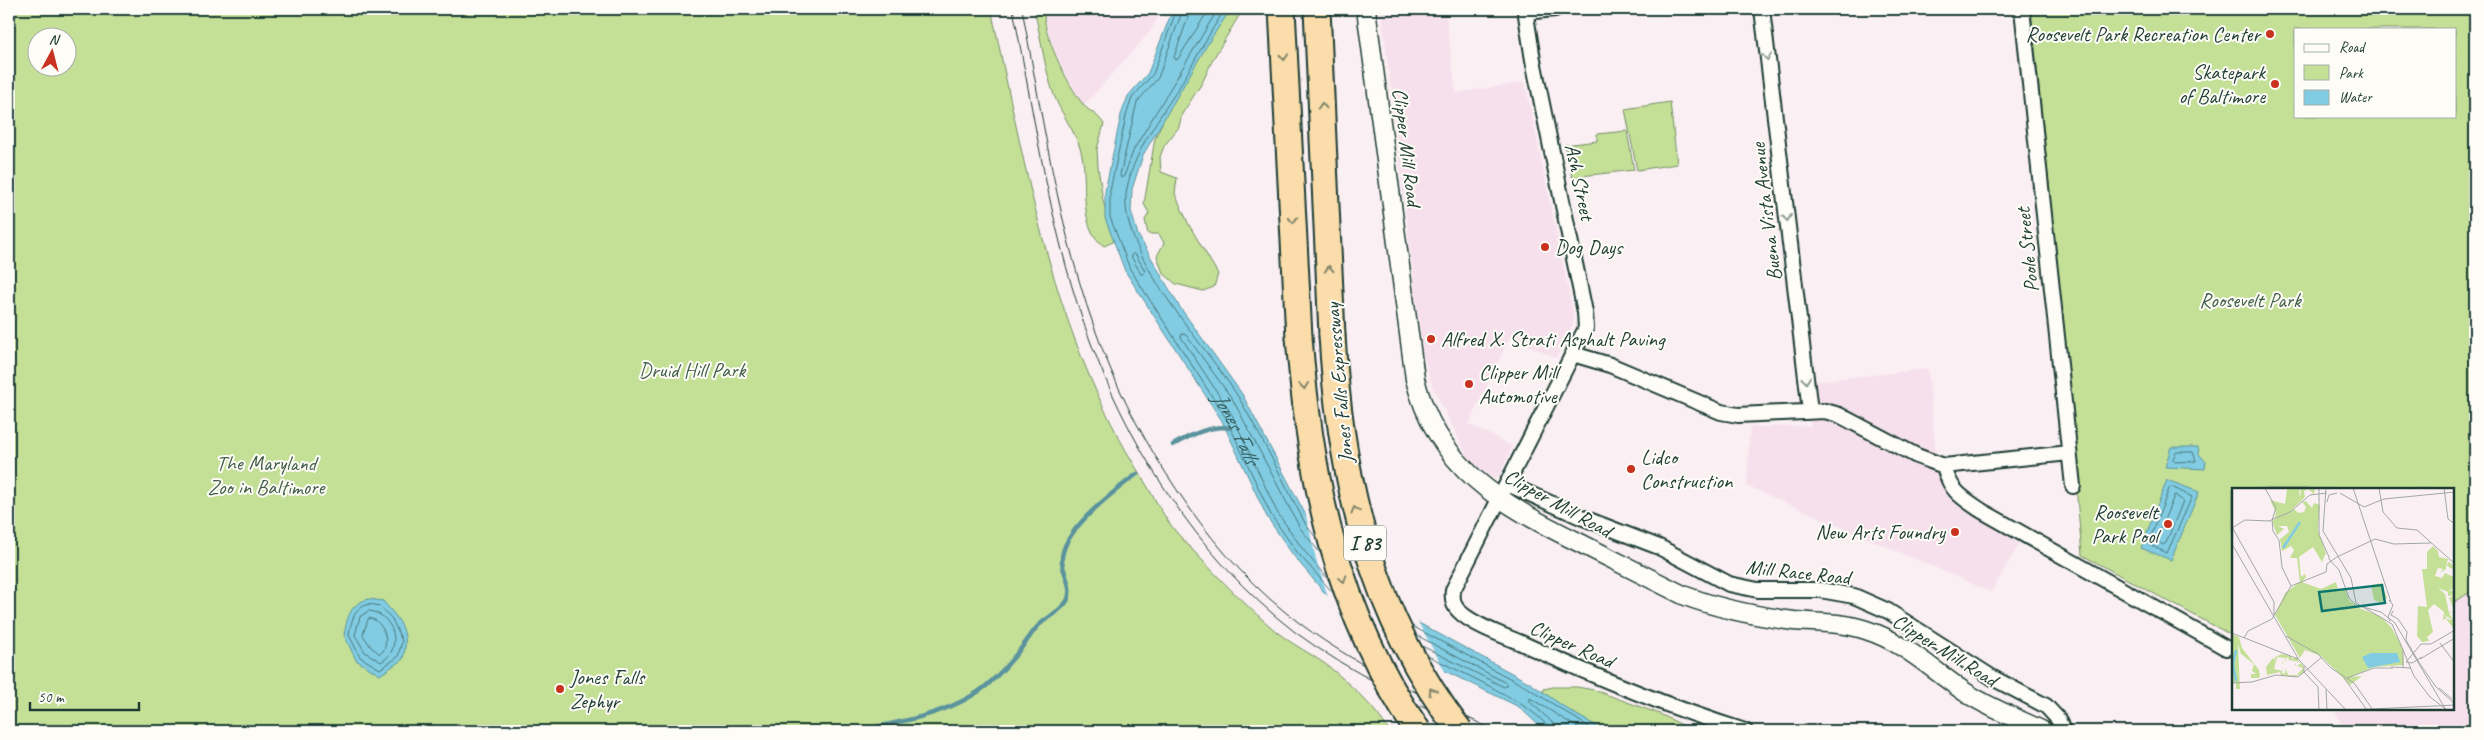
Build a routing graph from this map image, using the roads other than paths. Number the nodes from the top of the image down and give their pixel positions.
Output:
1 (1282, 9) edge
2 (1317, 9) edge
3 (1366, 9) edge
4 (1555, 9) edge
5 (1762, 9) edge
6 (2022, 9) edge
7 (1525, 10) edge
8 (1573, 354) junction
9 (1810, 411) junction
10 (2069, 453) junction
11 (1944, 466) junction
12 (1508, 484) junction
13 (2073, 486) dead end
14 (1500, 500) junction
15 (1453, 603) joint
16 (2226, 648) dead end
17 (1418, 731) edge
18 (1460, 731) edge
19 (1745, 731) edge
20 (2043, 731) edge
21 (2063, 731) edge

1 -> 17 highway, Jones Falls Expressway / I 83, bridge
18 -> 2 highway, Jones Falls Expressway / I 83, bridge
3 - 14 street, Clipper Mill Road
4 - 7 street
5 -> 9 street, Buena Vista Avenue
6 - 10 street, Poole Street
7 - 8 street, Ash Street
8 - 9 street
8 - 12 street, Ash Street
9 - 11 street
10 - 11 street
10 - 13 street, Poole Street
11 - 16 street
12 - 14 street, Ash Street
12 - 21 street, Mill Race Road
14 - 15 street, Ash Street
14 - 20 street, Clipper Mill Road
15 - 19 street, Clipper Road

